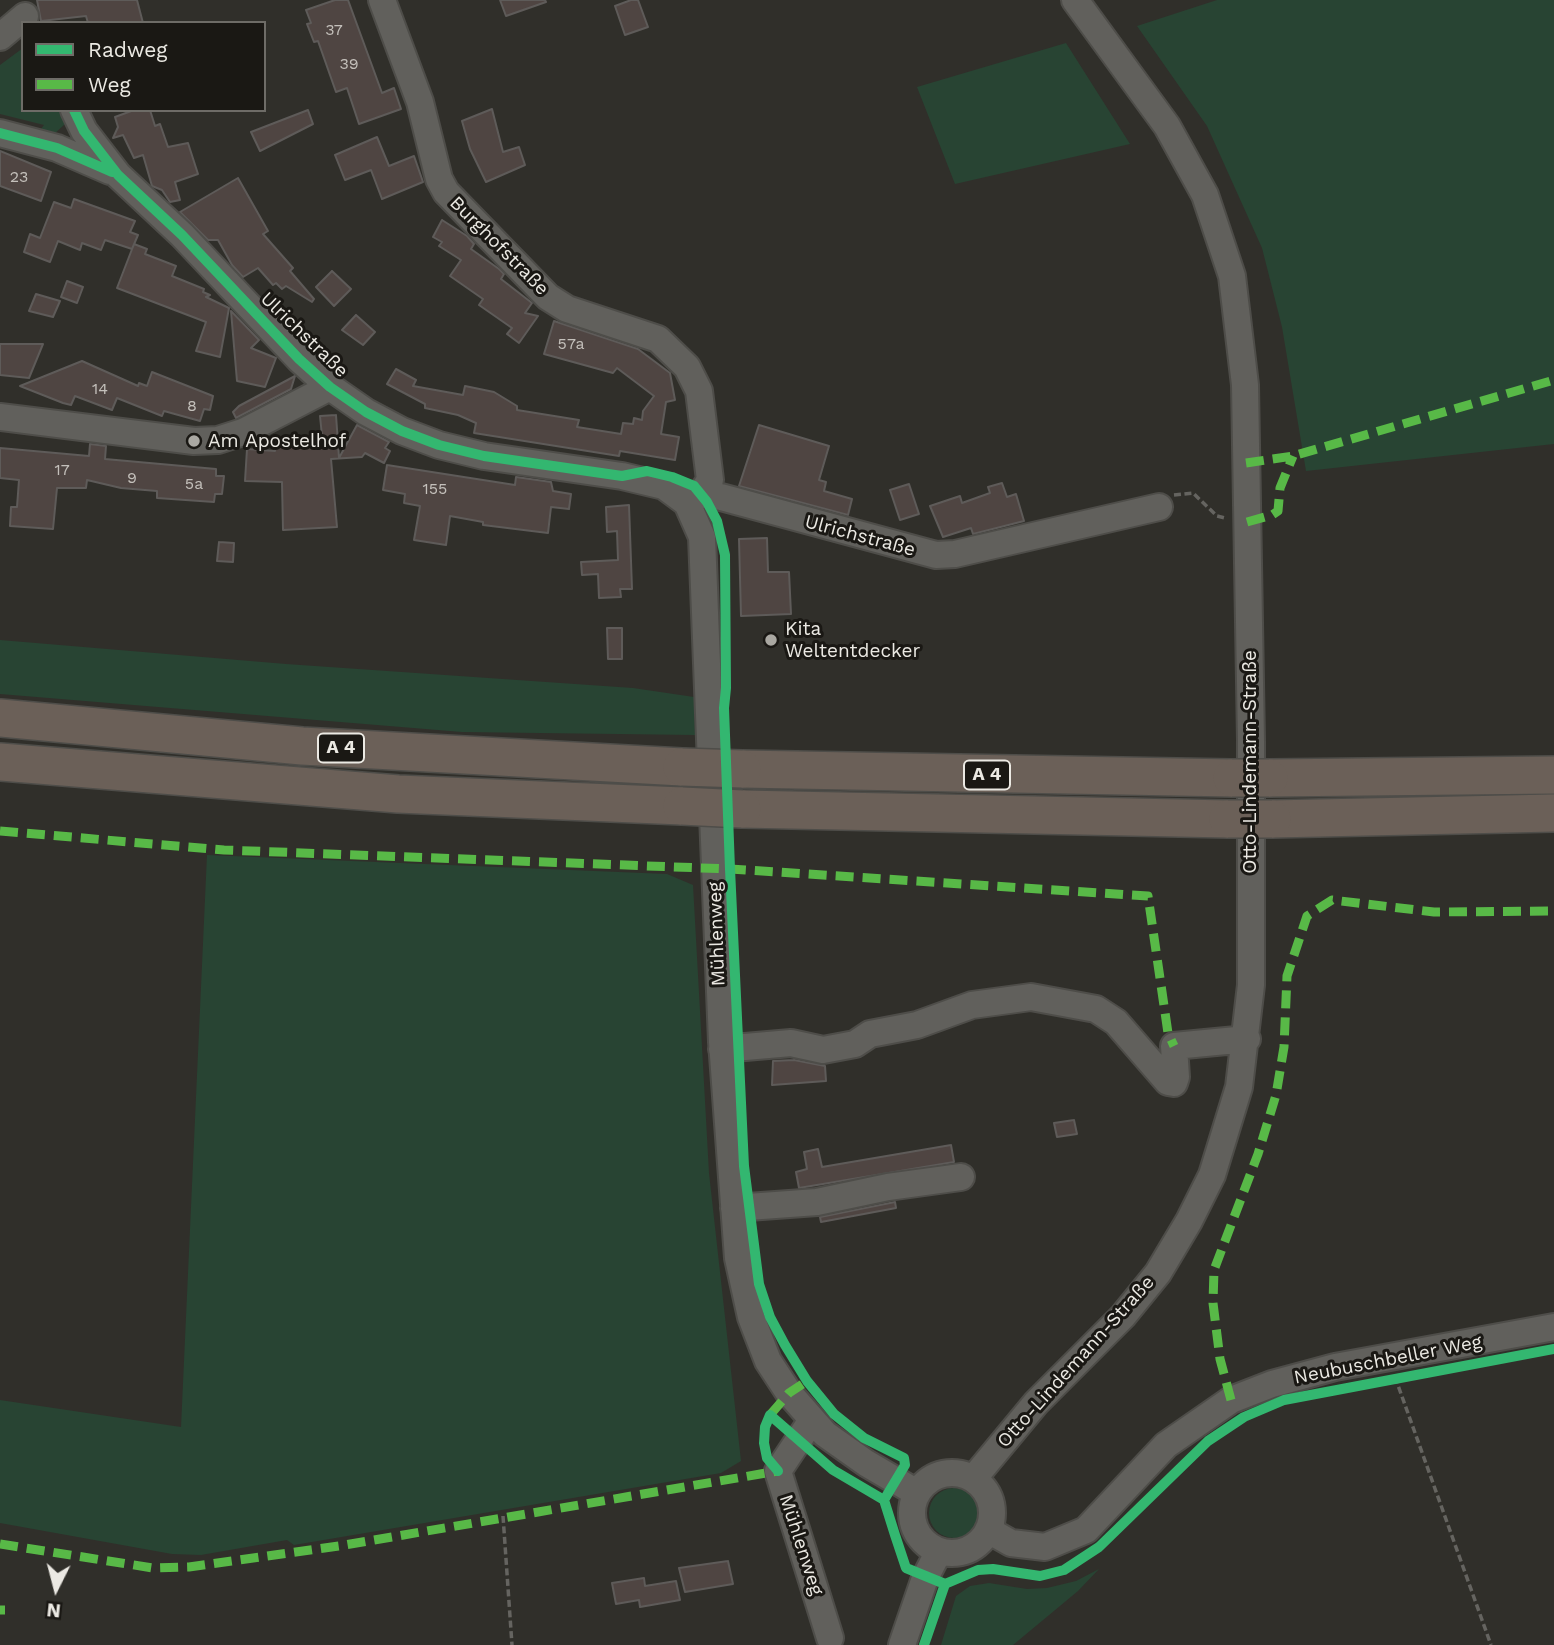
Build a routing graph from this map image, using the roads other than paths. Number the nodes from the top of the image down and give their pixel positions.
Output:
1 (382, 0) edge
2 (1075, 0) edge
3 (23, 13) edge
4 (0, 37) edge
5 (75, 113) edge
6 (0, 133) edge
7 (57, 148) junction
8 (118, 175) junction
9 (330, 387) junction
10 (0, 417) edge
11 (694, 498) junction
12 (1159, 507) road end
13 (0, 718) edge
14 (0, 762) edge
15 (1554, 775) edge
16 (1554, 813) edge
17 (1247, 1039) junction
18 (722, 1049) junction
19 (961, 1177) dead end
20 (734, 1208) junction
21 (1554, 1327) edge
22 (812, 1420) junction
23 (973, 1479) junction
24 (917, 1493) junction
25 (988, 1530) junction
26 (939, 1551) junction
27 (830, 1638) dead end
28 (902, 1645) edge

1 - 11 street, Burghofstraße
2 - 17 street, Otto-Lindemann-Straße
3 - 4 street
5 - 7 street
5 - 8 street, Ulrichstraße
6 - 7 street
7 - 8 street
8 - 9 street, Ulrichstraße
9 - 10 street
9 - 11 street, Ulrichstraße
11 - 12 street, Ulrichstraße
11 - 18 street, Mühlenweg
13 - 15 highway, A 4, bridge
14 - 16 highway, A 4, bridge
17 - 18 street
17 - 23 street, Otto-Lindemann-Straße
18 - 20 street, Mühlenweg
19 - 20 street
20 - 22 street, Mühlenweg
21 - 25 street, Neubuschbeller Weg
22 - 24 street, Mühlenweg
22 - 27 street, Mühlenweg
23 - 24 street
23 - 25 street
24 - 26 street
25 - 26 street
26 - 28 street

